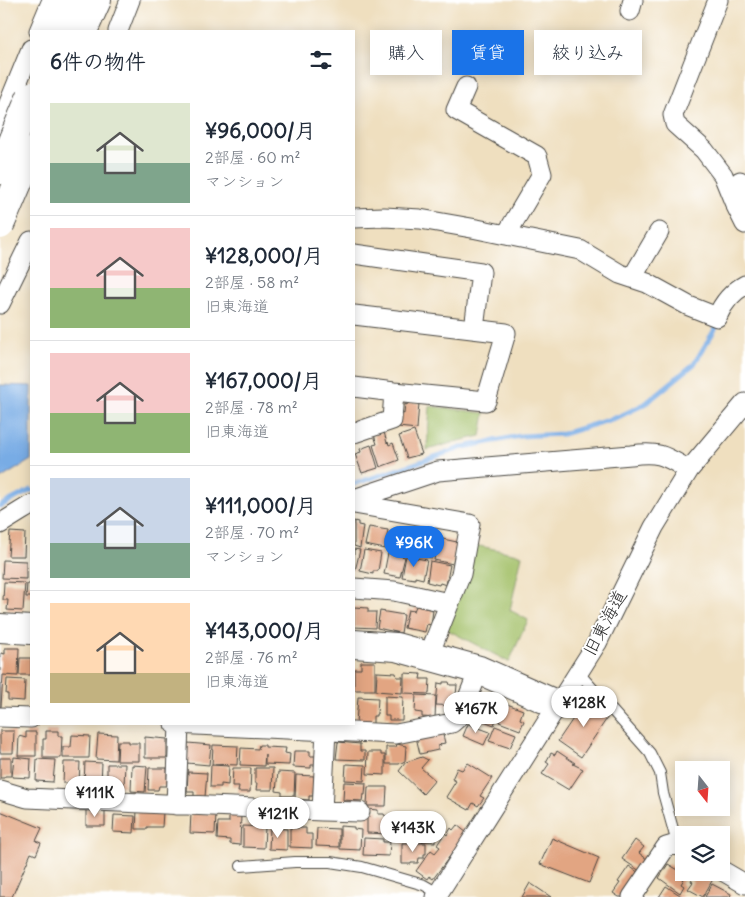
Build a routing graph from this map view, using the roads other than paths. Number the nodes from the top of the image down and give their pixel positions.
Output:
1 (52, 0) edge
2 (72, 0) edge
3 (96, 0) edge
4 (130, 0) edge
5 (718, 0) edge
6 (39, 30) edge
7 (59, 30) edge
8 (83, 30) edge
9 (118, 30) edge
10 (30, 52) edge
11 (466, 87) dead end
12 (30, 98) edge
13 (0, 125) edge
14 (30, 154) edge
15 (0, 170) edge
16 (737, 181) edge
17 (745, 206) edge
18 (355, 218) edge
19 (745, 224) edge
20 (0, 225) edge
21 (659, 232) dead end
22 (506, 235) junction
23 (30, 243) edge
24 (355, 254) edge
25 (632, 278) junction
26 (745, 285) edge
27 (0, 304) edge
28 (355, 315) edge
29 (474, 330) junction
30 (355, 387) edge
31 (394, 392) junction
32 (745, 403) edge
33 (355, 433) edge
34 (689, 470) junction
35 (355, 499) edge
36 (355, 504) edge
37 (30, 506) edge
38 (0, 524) edge
39 (355, 588) edge
40 (449, 603) junction
41 (0, 628) edge
42 (30, 630) edge
43 (355, 644) edge
44 (429, 656) junction
45 (479, 670) junction
46 (578, 672) junction
47 (558, 705) junction
48 (0, 717) edge
49 (30, 718) edge
50 (179, 725) edge
51 (204, 725) edge
52 (326, 730) junction
53 (0, 790) edge
54 (176, 805) junction
55 (322, 811) junction
56 (360, 812) dead end
57 (675, 836) edge
58 (675, 846) edge
59 (241, 866) dead end
60 (730, 875) edge
61 (745, 884) edge
62 (442, 894) edge
63 (632, 897) edge

1 - 6 street
2 - 7 main road
3 - 8 main road
4 - 9 street
5 - 16 street
10 - 13 street
11 - 22 street
12 - 15 main road, bridge
14 - 20 main road, bridge
16 - 17 street
16 - 19 street
18 - 22 street
21 - 25 street
22 - 25 street
23 - 27 street
24 - 29 street
25 - 26 street
28 - 29 street
29 - 31 street
30 - 31 street
31 - 33 street
32 - 34 street, 旧東海道
34 - 35 street
34 - 46 street, 旧東海道
36 - 40 street
37 - 38 street
39 - 40 street
40 - 44 street
41 - 42 main road
43 - 44 main road
44 - 45 main road
45 - 47 main road
45 - 52 street
46 - 47 street, 旧東海道
46 - 57 lane
47 - 62 street, 旧東海道
48 - 49 street
50 - 54 street
51 - 52 street
52 - 55 street
53 - 54 street
54 - 55 street
55 - 56 street
58 - 63 street
59 - 62 lane
60 - 61 street

